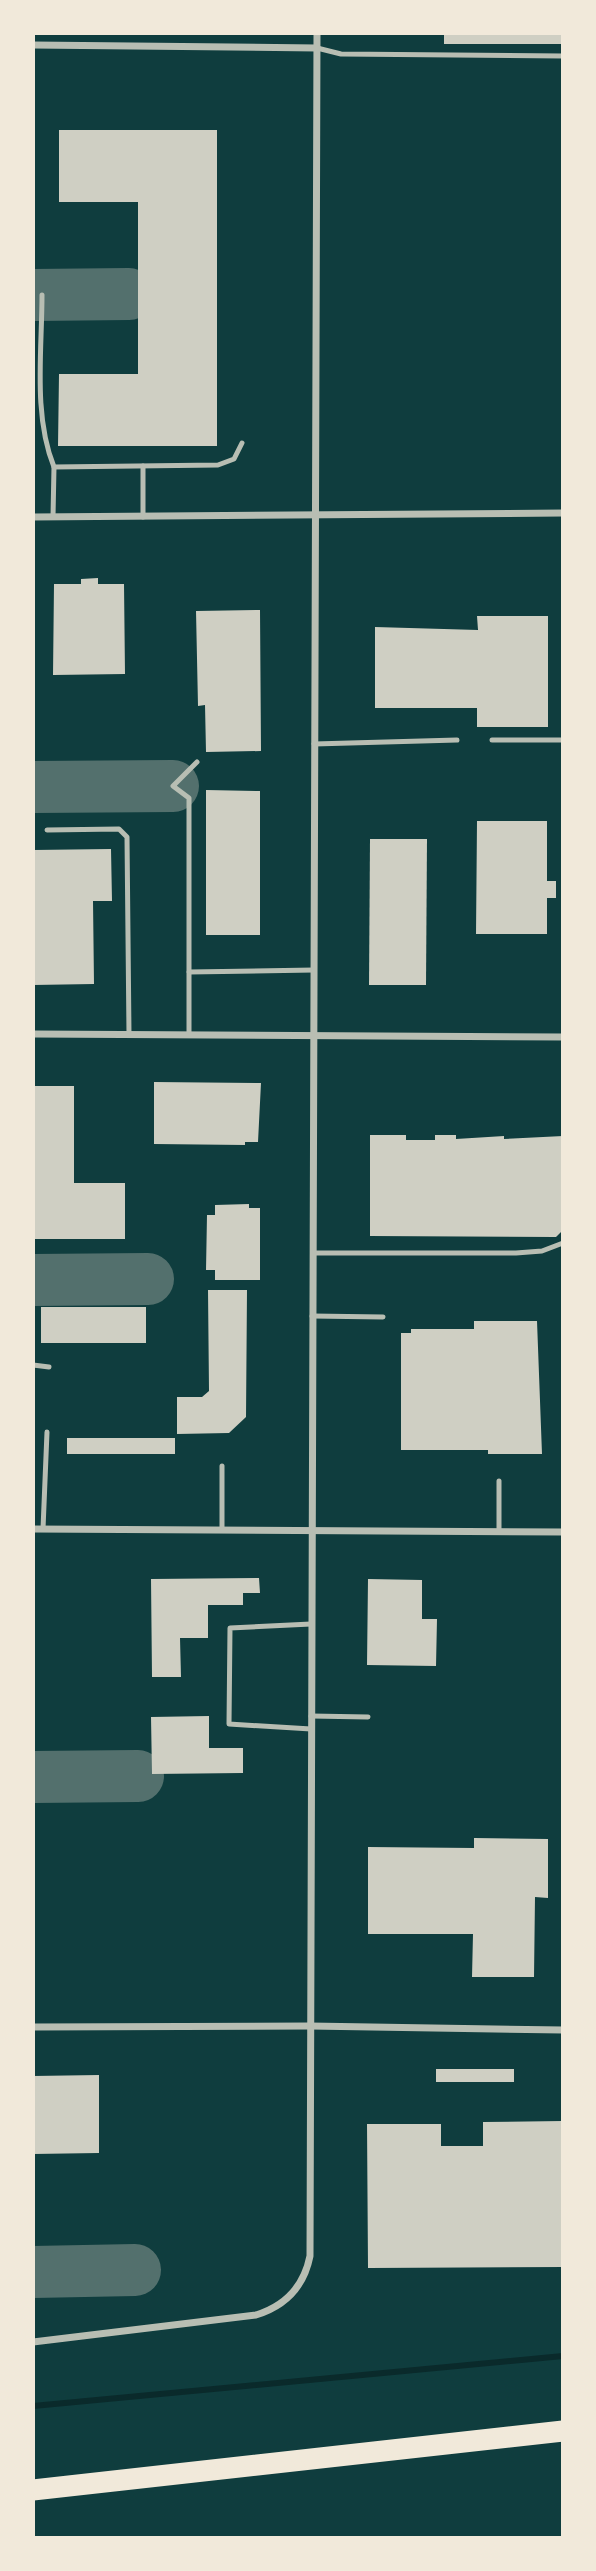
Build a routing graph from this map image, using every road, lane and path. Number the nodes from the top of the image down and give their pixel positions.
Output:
1 (317, 33) edge
2 (33, 45) edge
3 (317, 48) junction
4 (563, 56) edge
5 (42, 295) dead end
6 (242, 443) dead end
7 (143, 466) junction
8 (54, 467) junction
9 (563, 513) edge
10 (315, 516) junction
11 (33, 517) edge
12 (53, 517) junction
13 (144, 517) junction
14 (457, 740) dead end
15 (492, 740) dead end
16 (563, 740) edge
17 (314, 744) junction
18 (197, 762) dead end
19 (47, 830) dead end
20 (314, 970) junction
21 (189, 972) junction
22 (33, 1034) edge
23 (128, 1034) junction
24 (189, 1035) junction
25 (314, 1035) junction
26 (563, 1037) edge
27 (563, 1243) edge
28 (313, 1253) junction
29 (313, 1316) junction
30 (383, 1317) dead end
31 (33, 1365) edge
32 (49, 1367) dead end
33 (47, 1432) dead end
34 (222, 1466) dead end
35 (499, 1480) dead end
36 (33, 1529) edge
37 (43, 1529) junction
38 (222, 1530) junction
39 (312, 1531) junction
40 (499, 1532) junction
41 (563, 1532) edge
42 (311, 1624) junction
43 (311, 1716) junction
44 (368, 1717) dead end
45 (311, 1729) junction
46 (310, 2026) junction
47 (33, 2027) edge
48 (563, 2030) edge
49 (33, 2342) edge
50 (563, 2431) edge
51 (33, 2490) edge

1 - 3 street
2 - 3 street
3 - 4 lane
3 - 10 street
5 - 8 lane
6 - 7 lane
7 - 8 lane
7 - 13 lane
8 - 12 lane
9 - 10 street
10 - 13 street
10 - 17 street
11 - 12 street
12 - 13 street
14 - 17 lane
15 - 16 lane
17 - 20 street
18 - 21 lane
19 - 23 lane
20 - 21 lane
20 - 25 street
21 - 24 lane
22 - 23 street
23 - 24 street
24 - 25 street
25 - 26 street
25 - 28 street
27 - 28 lane
28 - 29 street
29 - 30 lane
29 - 39 street
31 - 32 lane
33 - 37 lane
34 - 38 lane
35 - 40 lane
36 - 37 street
37 - 38 street
38 - 39 street
39 - 40 street
39 - 42 street
40 - 41 street
42 - 43 street
42 - 45 lane
43 - 44 lane
43 - 45 street
45 - 46 street
46 - 47 street
46 - 48 street
46 - 49 street
50 - 51 highway

